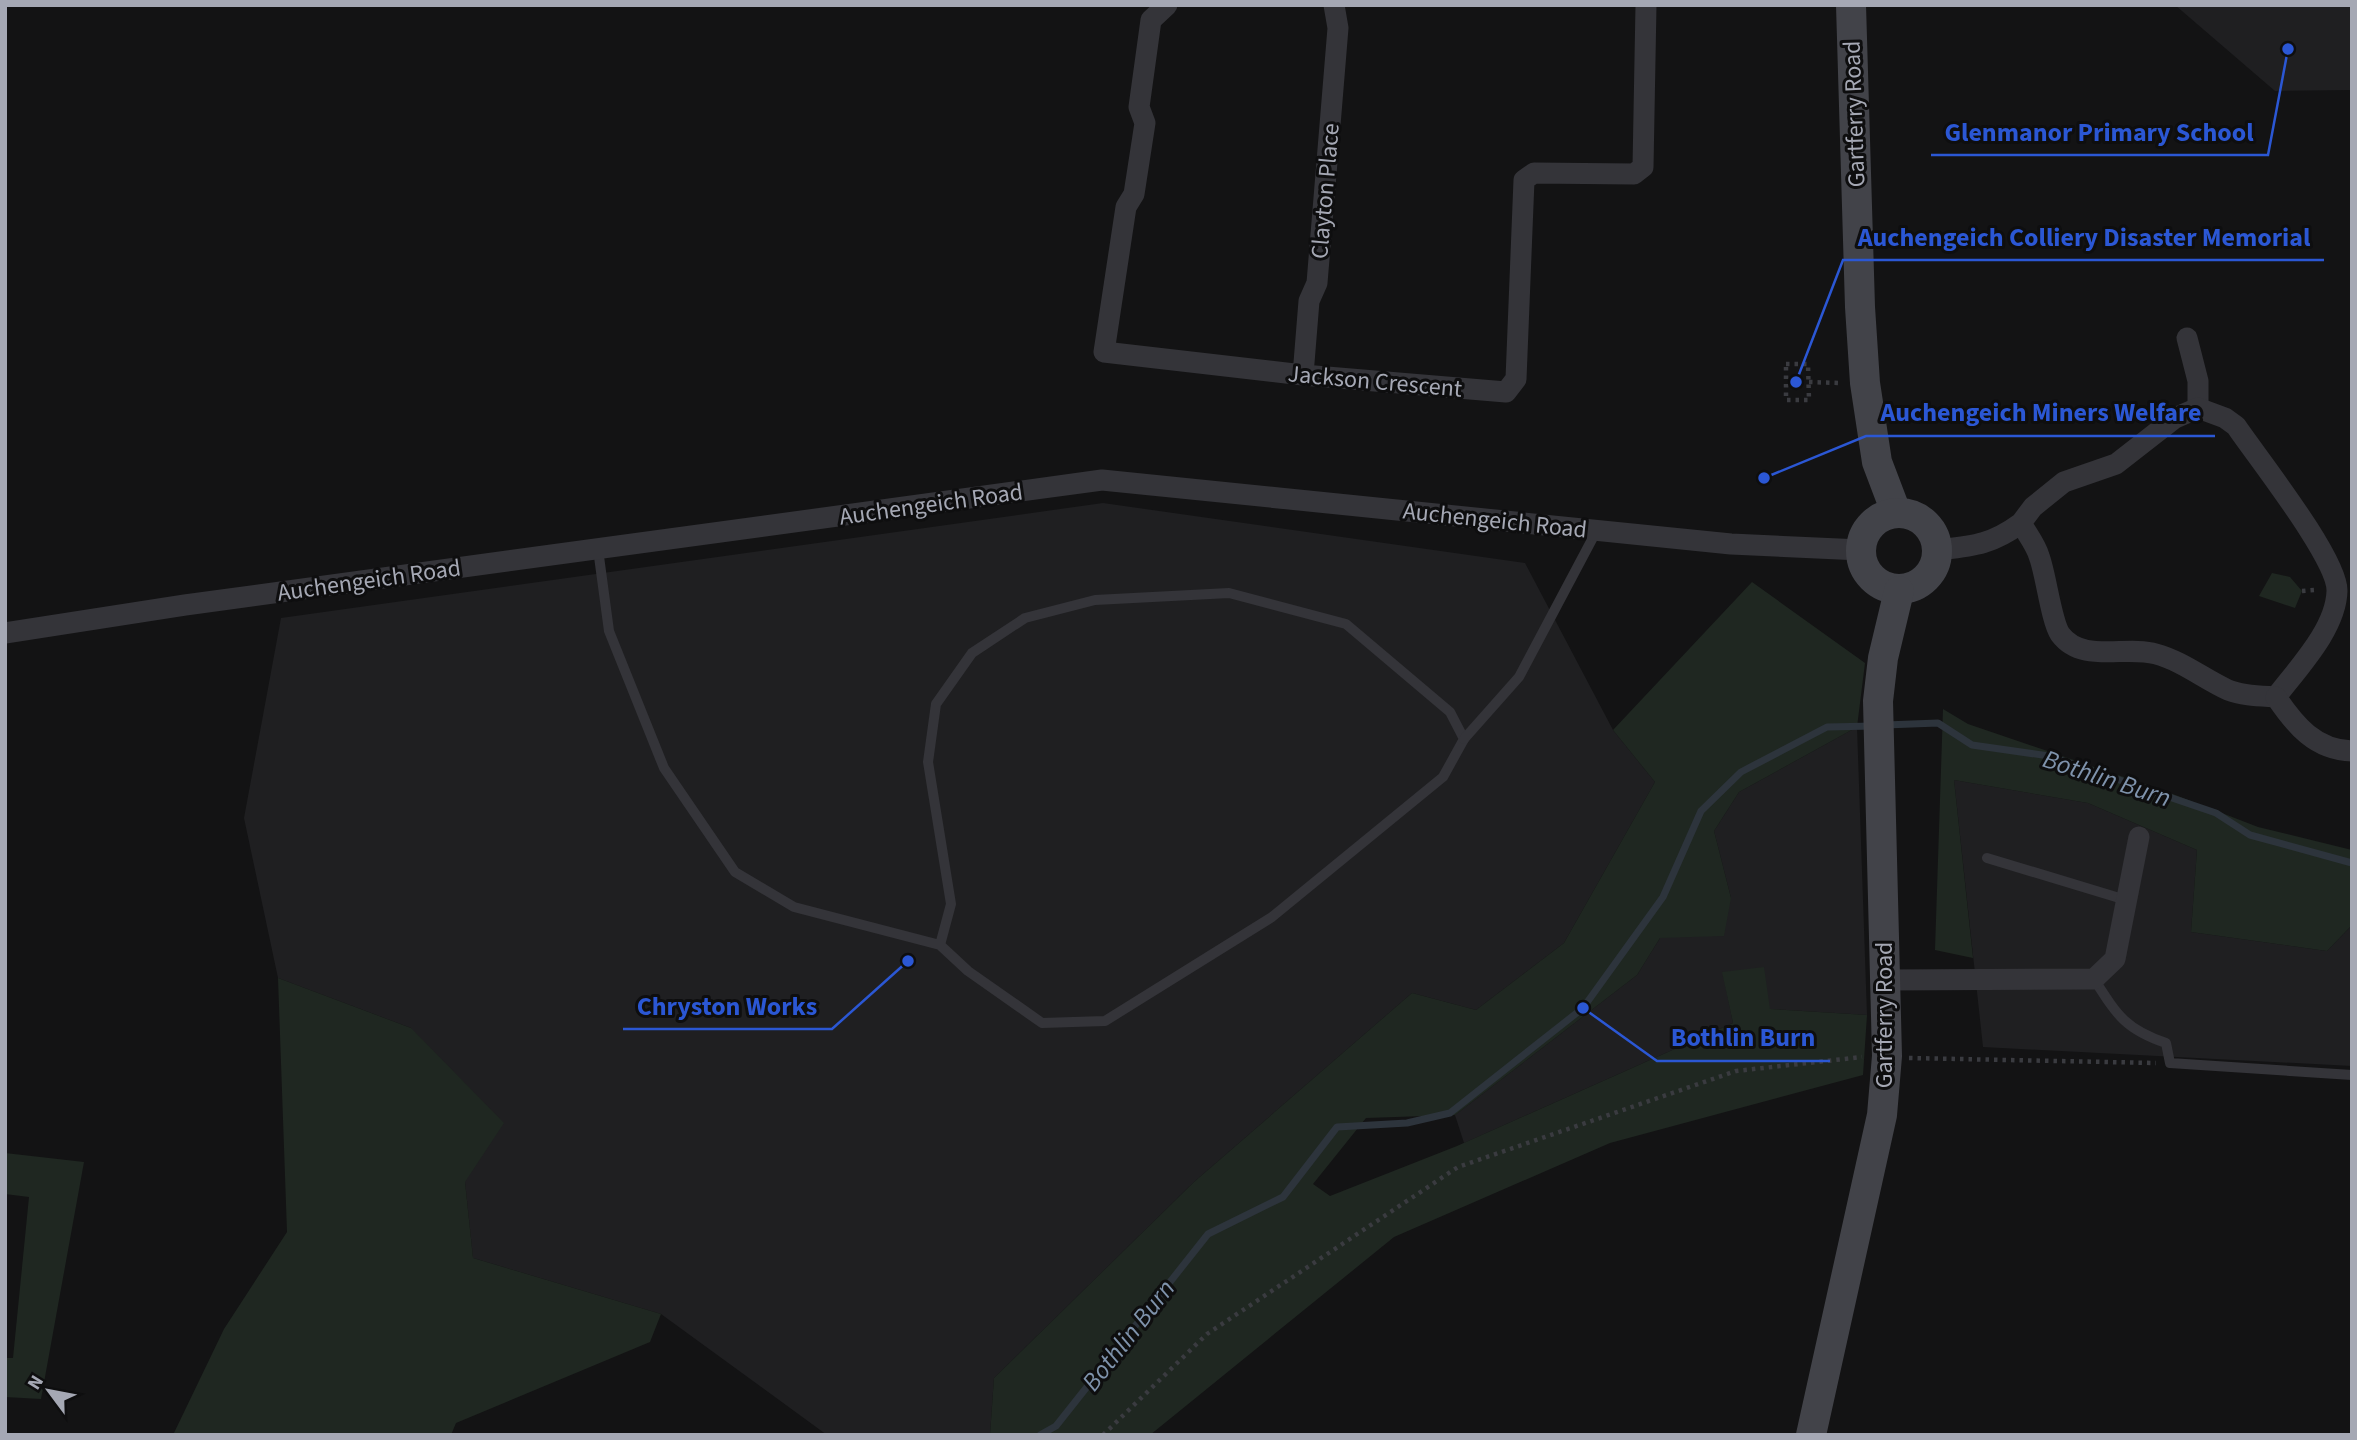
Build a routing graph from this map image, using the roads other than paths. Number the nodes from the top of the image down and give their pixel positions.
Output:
1 (1167, 5) edge
2 (1334, 5) edge
3 (1646, 5) edge
4 (1851, 5) edge
5 (2187, 338) dead end
6 (1303, 375) junction
7 (2198, 408) junction
8 (1896, 512) junction
9 (2021, 523) junction
10 (1597, 530) junction
11 (598, 549) junction
12 (1861, 550) junction
13 (1938, 550) junction
14 (1899, 590) junction
15 (5, 633) edge
16 (2276, 697) junction
17 (1464, 738) junction
18 (2352, 751) edge
19 (2139, 837) dead end
20 (1987, 858) dead end
21 (2126, 900) junction
22 (940, 945) junction
23 (2094, 979) junction
24 (1886, 980) junction
25 (2352, 1075) edge
26 (1811, 1435) edge

1 - 6 street, Jackson Crescent
2 - 6 street, Clayton Place
3 - 6 street, Jackson Crescent
4 - 8 street, Gartferry Road
5 - 7 street
7 - 9 street
7 - 16 street
8 - 12 street
8 - 13 street
9 - 13 street
9 - 16 street
10 - 11 street, Auchengeich Road
10 - 12 street, Auchengeich Road
10 - 17 lane
11 - 15 street, Auchengeich Road
11 - 22 lane
12 - 14 street
13 - 14 street
14 - 24 street, Gartferry Road
16 - 18 street
17 - 22 lane
17 - 22 lane
19 - 21 street
20 - 21 lane
21 - 23 street
23 - 24 street
23 - 25 lane
24 - 26 street, Gartferry Road

